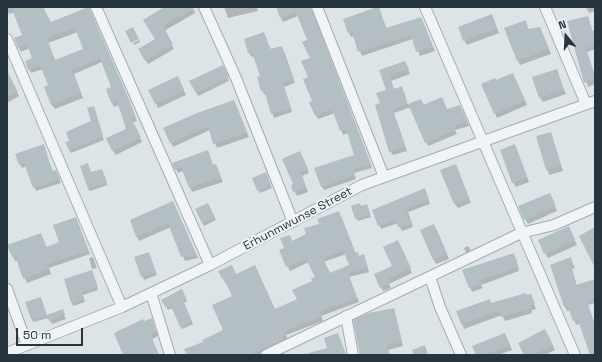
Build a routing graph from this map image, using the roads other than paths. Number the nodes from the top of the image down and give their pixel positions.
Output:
1 (96, 7) edge
2 (204, 7) edge
3 (317, 7) edge
4 (425, 7) edge
5 (545, 7) edge
6 (7, 39) edge
7 (590, 102) edge
8 (483, 141) junction
9 (384, 177) junction
10 (595, 207) edge
11 (293, 222) junction
12 (521, 234) junction
13 (210, 265) junction
14 (430, 277) junction
15 (7, 289) edge
16 (151, 293) junction
17 (122, 307) junction
18 (346, 316) junction
19 (27, 344) junction
20 (7, 353) edge
21 (170, 355) edge
22 (266, 355) edge
23 (353, 355) edge
24 (461, 355) edge
25 (575, 355) edge

1 - 13 street
2 - 11 street
3 - 9 street
4 - 8 street
5 - 7 street
6 - 17 street
7 - 8 street, Erhunmwunse Street
8 - 9 street, Erhunmwunse Street
8 - 12 street
9 - 11 street, Erhunmwunse Street
10 - 12 street
11 - 13 street, Erhunmwunse Street
12 - 14 street
12 - 25 street
13 - 16 street, Erhunmwunse Street
14 - 18 street
14 - 24 street
15 - 19 street
16 - 17 street, Erhunmwunse Street
16 - 21 street
17 - 19 street, Erhunmwunse Street
18 - 22 street
18 - 23 street
19 - 20 street, Erhunmwunse Street

